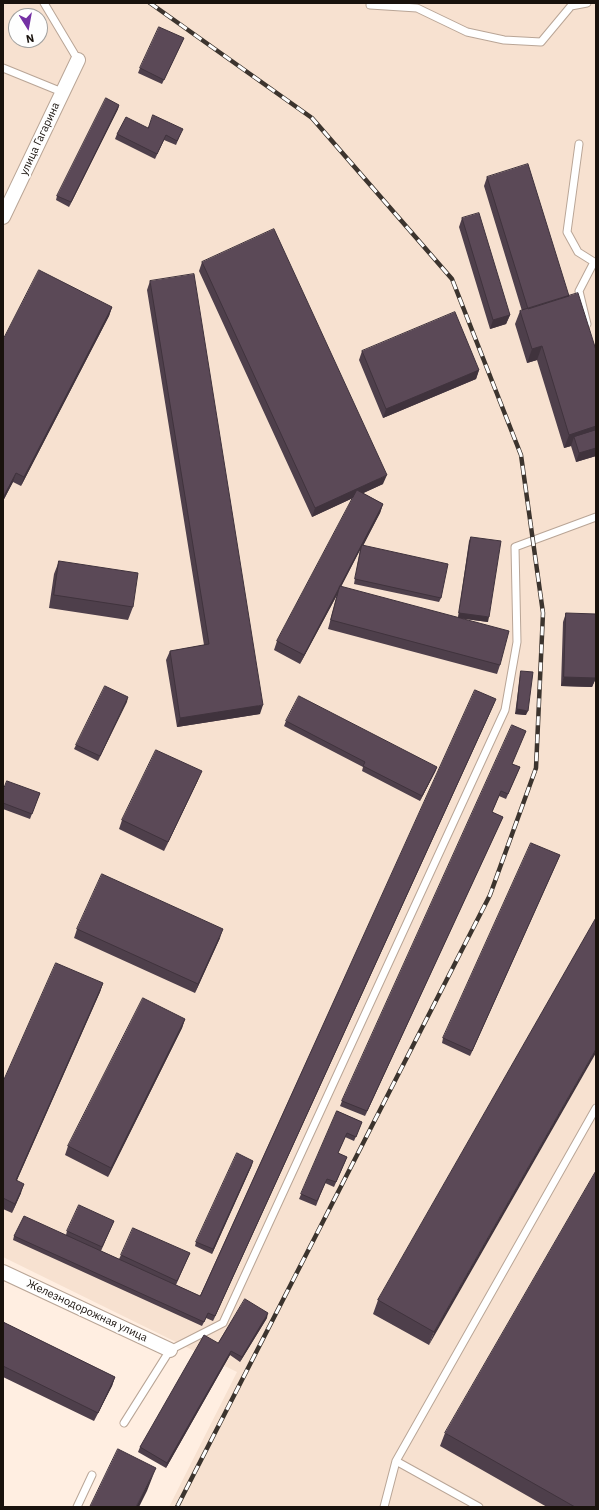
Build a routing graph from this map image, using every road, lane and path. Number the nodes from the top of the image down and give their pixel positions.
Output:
1 (44, 3) edge
2 (587, 3) edge
3 (370, 4) dead end
4 (78, 60) joint
5 (3, 68) edge
6 (62, 92) junction
7 (579, 144) dead end
8 (3, 217) edge
9 (588, 328) edge
10 (596, 518) edge
11 (596, 1108) edge
12 (3, 1272) edge
13 (170, 1350) junction
14 (124, 1423) dead end
15 (396, 1461) junction
16 (92, 1475) dead end
17 (77, 1507) edge
18 (384, 1507) edge
19 (479, 1507) edge

1 - 4 lane
2 - 3 lane
4 - 6 street, улица Гагарина
5 - 6 lane
6 - 8 street, улица Гагарина
7 - 9 lane
10 - 13 lane
11 - 15 lane
12 - 13 street, Железнодорожная улица
13 - 14 lane
15 - 18 lane
15 - 19 lane
16 - 17 lane

